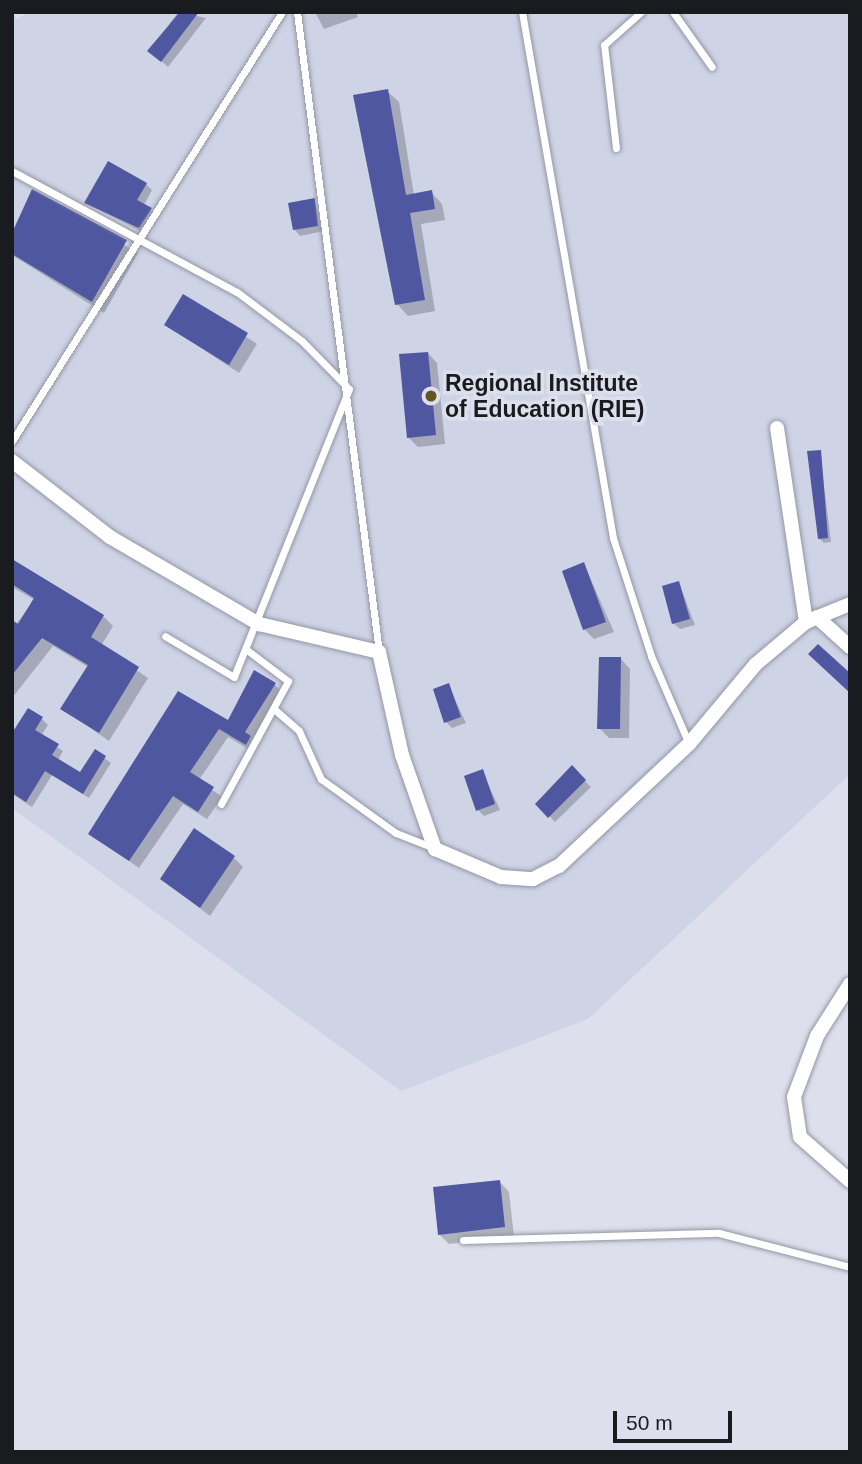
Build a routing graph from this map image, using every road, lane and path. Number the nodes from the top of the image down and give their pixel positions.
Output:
1 (282, 12) edge
2 (297, 12) edge
3 (522, 12) edge
4 (641, 12) edge
5 (673, 12) edge
6 (712, 67) dead end
7 (616, 148) dead end
8 (12, 171) edge
9 (139, 235) junction
10 (349, 389) junction
11 (777, 428) dead end
12 (12, 441) edge
13 (12, 461) edge
14 (850, 604) edge
15 (812, 619) junction
16 (259, 624) junction
17 (165, 636) dead end
18 (850, 647) edge
19 (247, 650) junction
20 (379, 652) junction
21 (274, 709) junction
22 (689, 744) junction
23 (221, 804) dead end
24 (435, 849) junction
25 (850, 984) edge
26 (850, 1181) edge
27 (463, 1240) dead end
28 (850, 1267) edge

1 - 9 lane
2 - 10 lane
3 - 22 lane
4 - 7 lane
5 - 6 lane
8 - 9 lane
9 - 10 lane
9 - 12 lane
10 - 16 lane
10 - 20 lane
11 - 15 street
13 - 16 street
14 - 15 street
15 - 18 street
15 - 22 street
16 - 19 lane
16 - 20 street
17 - 19 lane
19 - 21 lane
20 - 24 street
21 - 23 lane
21 - 24 lane
22 - 24 street
25 - 26 street
27 - 28 lane

